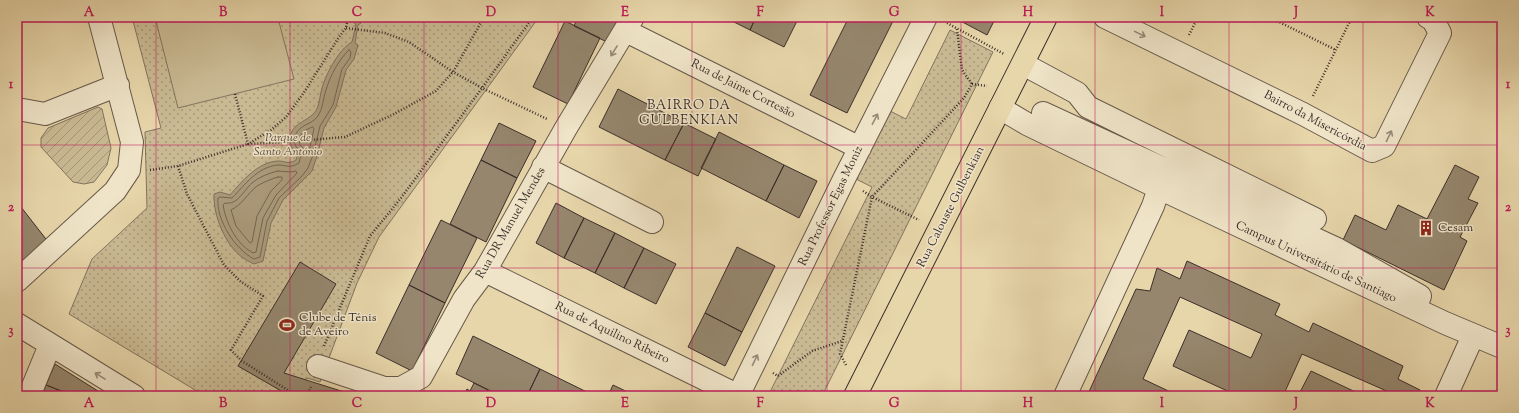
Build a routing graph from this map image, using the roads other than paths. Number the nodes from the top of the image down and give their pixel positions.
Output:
1 (99, 17) edge
2 (1046, 17) edge
3 (1428, 17) edge
4 (1112, 18) edge
5 (936, 20) edge
6 (630, 24) edge
7 (1014, 59) junction
8 (118, 85) junction
9 (1000, 108) junction
10 (23, 110) dead end
11 (1043, 113) dead end
12 (860, 148) junction
13 (543, 167) junction
14 (1159, 188) junction
15 (1315, 219) dead end
16 (652, 222) dead end
17 (485, 271) junction
18 (17, 282) edge
19 (1415, 309) junction
20 (17, 324) edge
21 (1471, 341) junction
22 (50, 345) junction
23 (1502, 347) edge
24 (321, 356) road end
25 (1502, 360) edge
26 (29, 396) edge
27 (134, 396) edge
28 (738, 396) edge
29 (855, 396) edge
30 (1065, 396) edge
31 (1446, 396) edge

1 - 8 street
2 - 7 main road, Rua Calouste Gulbenkian
4 -> 3 street, Bairro da Misericórdia
12 -> 5 street, Rua Professor Egas Moniz
6 - 12 street, Rua de Jaime Cortesão
6 -> 13 street, Rua DR Manuel Mendes
7 - 9 main road, Rua Calouste Gulbenkian
7 - 15 street
8 - 10 street
8 - 18 street
9 - 14 street, Campus Universitário de Santiago
9 - 29 main road, Rua Calouste Gulbenkian
11 - 19 street
28 -> 12 street, Rua Professor Egas Moniz
13 - 16 street
13 - 17 street, Rua DR Manuel Mendes
14 - 19 street, Campus Universitário de Santiago
14 - 30 street
17 - 24 street, Rua DR Manuel Mendes
17 - 28 street, Rua de Aquilino Ribeiro
19 - 21 street
20 - 22 street
21 - 23 street
21 - 25 street
21 - 31 street
22 - 26 street
27 -> 22 street

